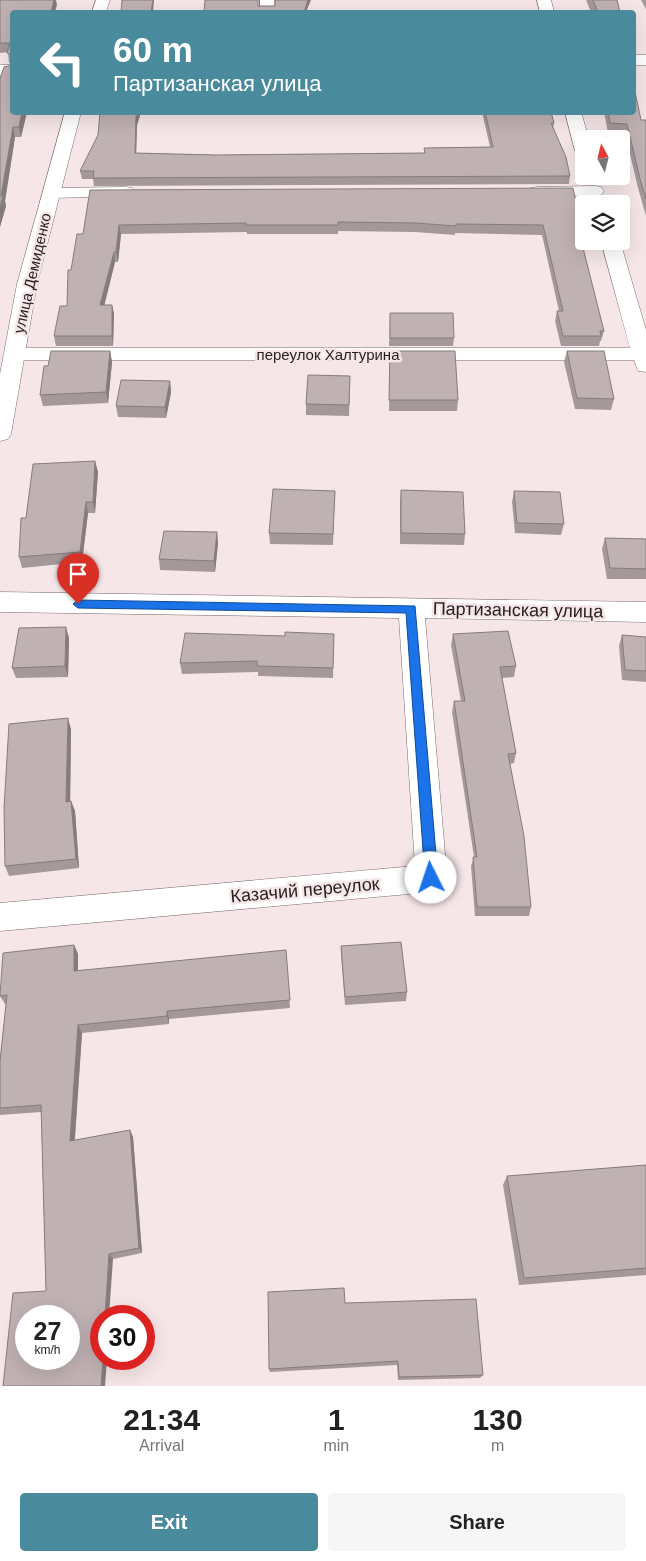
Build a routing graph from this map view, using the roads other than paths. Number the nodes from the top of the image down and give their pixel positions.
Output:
1 (72, 115) edge
2 (573, 115) edge
3 (578, 130) edge
4 (595, 190) edge
5 (52, 192) junction
6 (141, 192) edge
7 (516, 192) edge
8 (613, 250) edge
9 (14, 354) junction
10 (644, 360) edge
11 (0, 434) edge
12 (0, 602) edge
13 (411, 609) junction
14 (646, 612) edge
15 (0, 918) edge

1 - 5 street, улица Демиденко
2 - 3 street
4 - 7 street
5 - 6 street
5 - 9 street, улица Демиденко
8 - 10 street
9 - 10 street, переулок Халтурина
9 - 11 street, улица Демиденко
12 - 13 street, Партизанская улица
13 - 14 street, Партизанская улица
13 - 15 street, Казачий переулок

